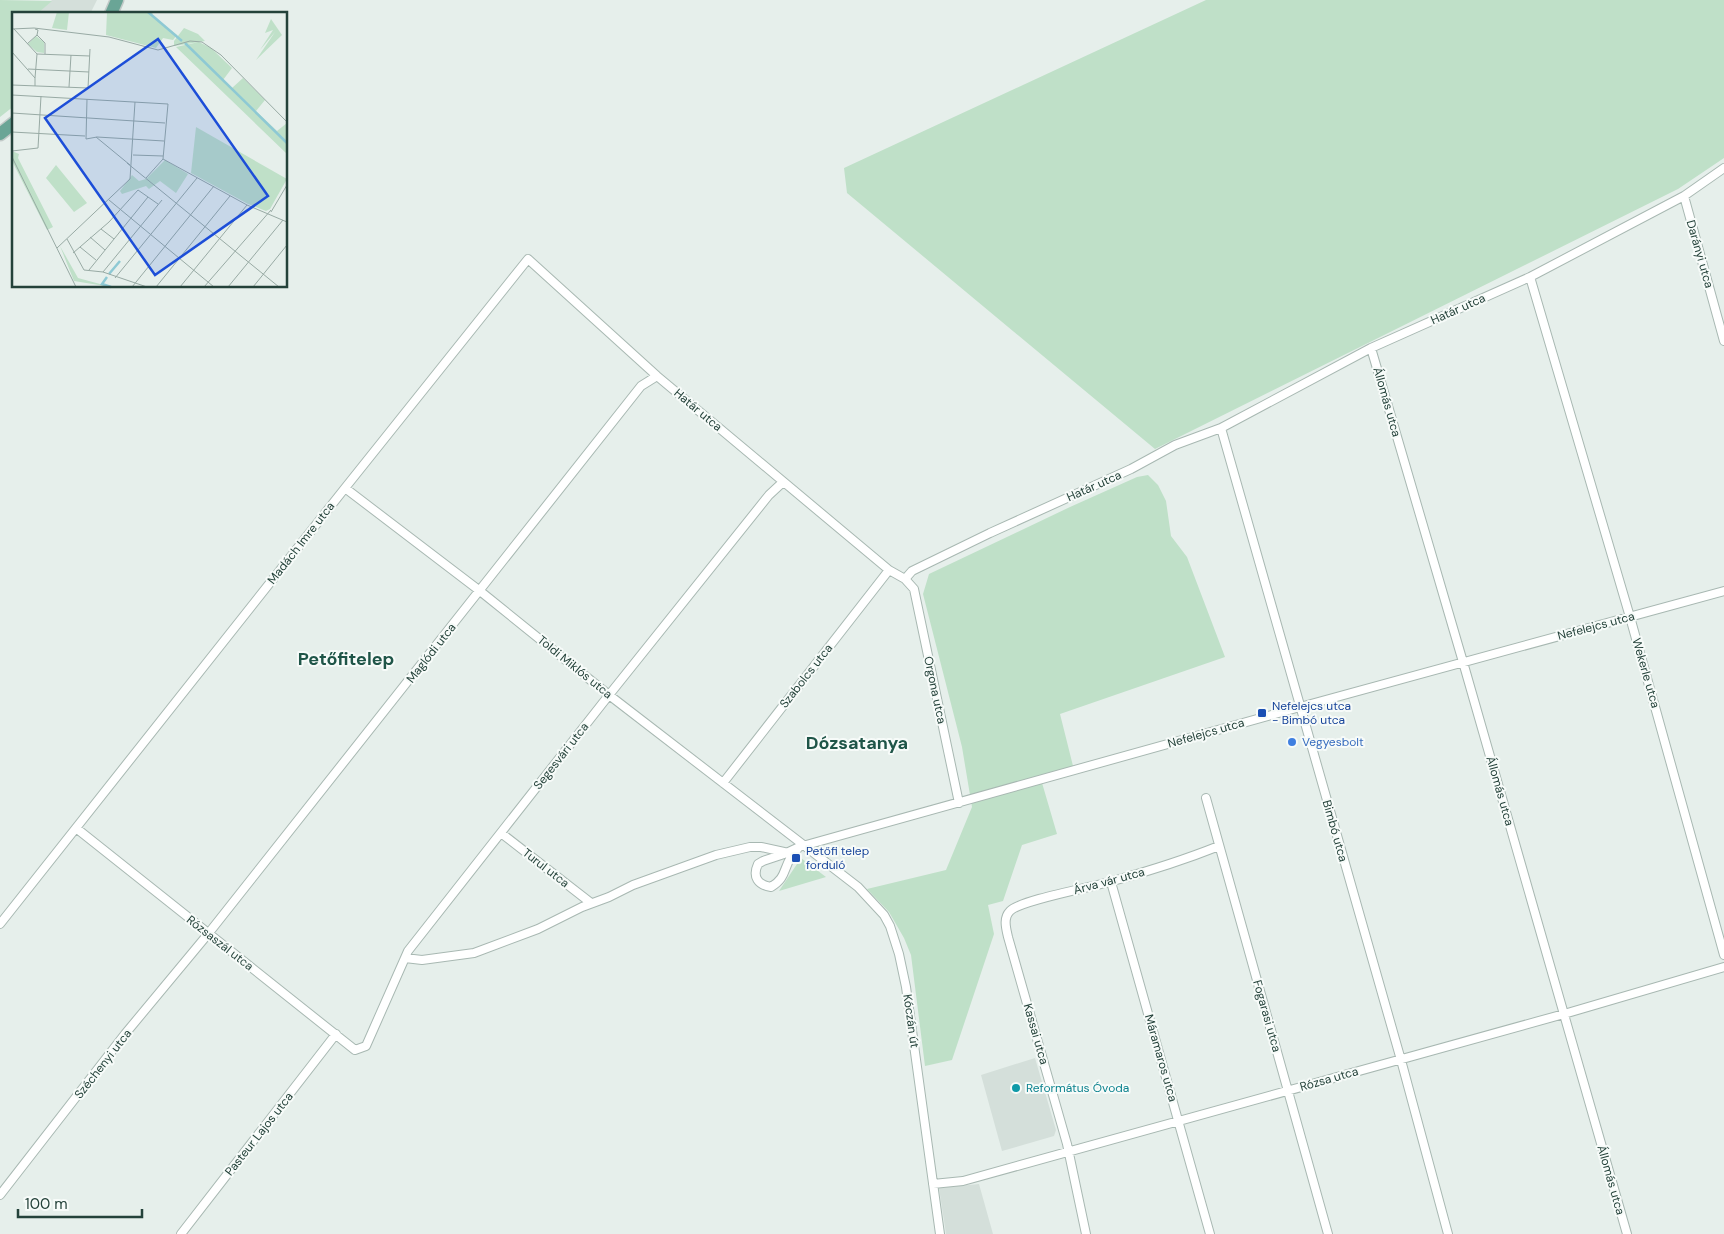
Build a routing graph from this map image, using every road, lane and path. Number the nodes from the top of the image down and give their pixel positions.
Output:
1 (116, 0) edge
2 (111, 12) edge
3 (12, 125) edge
4 (0, 134) edge
5 (1724, 168) edge
6 (1684, 196) junction
7 (528, 259) joint
8 (1530, 277) junction
9 (1724, 341) edge
10 (1372, 348) junction
11 (657, 376) junction
12 (1221, 428) junction
13 (783, 482) junction
14 (345, 488) junction
15 (889, 570) junction
16 (905, 579) junction
17 (480, 591) junction
18 (1724, 591) edge
19 (1630, 616) junction
20 (1463, 662) junction
21 (609, 694) junction
22 (1300, 707) junction
23 (723, 783) junction
24 (1206, 798) dead end
25 (959, 803) junction
26 (76, 828) junction
27 (501, 833) junction
28 (1219, 846) junction
29 (802, 847) junction
30 (788, 852) junction
31 (1111, 882) junction
32 (591, 903) junction
33 (1005, 922) joint
34 (0, 924) edge
35 (208, 934) junction
36 (1724, 955) edge
37 (405, 958) junction
38 (1724, 967) edge
39 (1564, 1014) junction
40 (336, 1034) junction
41 (366, 1046) joint
42 (1401, 1060) junction
43 (1288, 1091) junction
44 (1178, 1120) junction
45 (1069, 1150) junction
46 (933, 1184) junction
47 (0, 1195) edge
48 (181, 1234) edge
49 (940, 1234) edge
50 (1086, 1234) edge
51 (1210, 1234) edge
52 (1328, 1234) edge
53 (1448, 1234) edge
54 (1627, 1234) edge

1 - 2 main road
3 - 4 main road
5 - 6 street, Határ utca
6 - 8 street, Határ utca
6 - 9 street, Darányi utca
7 - 11 street, Határ utca
7 - 14 street, Madách Imre utca
8 - 10 street, Határ utca
8 - 19 street, Wekerle utca
10 - 12 street, Határ utca
10 - 20 street, Állomás utca
11 - 13 street, Határ utca
11 - 17 street, Maglódi utca
12 - 16 street, Határ utca
12 - 22 street, Bimbó utca
13 - 15 street, Határ utca
13 - 21 street, Segesvári utca
14 - 17 street, Toldi Miklós utca
14 - 26 street, Madách Imre utca
15 - 16 street, Határ utca
15 - 23 street, Szabolcs utca
16 - 25 street, Orgona utca
17 - 21 street, Toldi Miklós utca
17 - 35 street, Maglódi utca
18 - 19 street, Nefelejcs utca
19 - 20 street, Nefelejcs utca
19 - 36 street, Wekerle utca
20 - 22 street, Nefelejcs utca
20 - 39 street, Állomás utca
21 - 23 street, Toldi Miklós utca
21 - 27 street, Segesvári utca
22 - 25 street, Nefelejcs utca
22 - 42 street, Bimbó utca
23 - 29 street, Toldi Miklós utca
24 - 28 street, Fogarasi utca
25 - 29 street, Nefelejcs utca
26 - 34 street, Madách Imre utca
26 - 35 street, Rózsaszál utca
27 - 32 street, Turul utca
27 - 37 street, Segesvári utca
28 - 31 street, Árva vár utca
28 - 43 street, Fogarasi utca
29 - 30 street, Nefelejcs utca
29 - 30 street, Nefelejcs utca
29 - 46 street, Kóczán út
30 - 32 street
31 - 33 street, Árva vár utca
31 - 44 street, Máramaros utca
32 - 37 street
33 - 45 street, Kassai utca
35 - 40 street, Rózsaszál utca
35 - 47 street, Széchenyi utca
37 - 41 street, Segesvári utca
38 - 39 street, Rózsa utca
39 - 42 street, Rózsa utca
39 - 54 street, Állomás utca
40 - 41 street, Rózsaszál utca
40 - 48 street, Pasteur Lajos utca
42 - 43 street, Rózsa utca
42 - 53 street, Bimbó utca
43 - 44 street, Rózsa utca
43 - 52 street, Fogarasi utca
44 - 45 street, Rózsa utca
44 - 51 street, Máramaros utca
45 - 46 street, Rózsa utca
45 - 50 street, Kassai utca
46 - 49 street, Kóczán út

